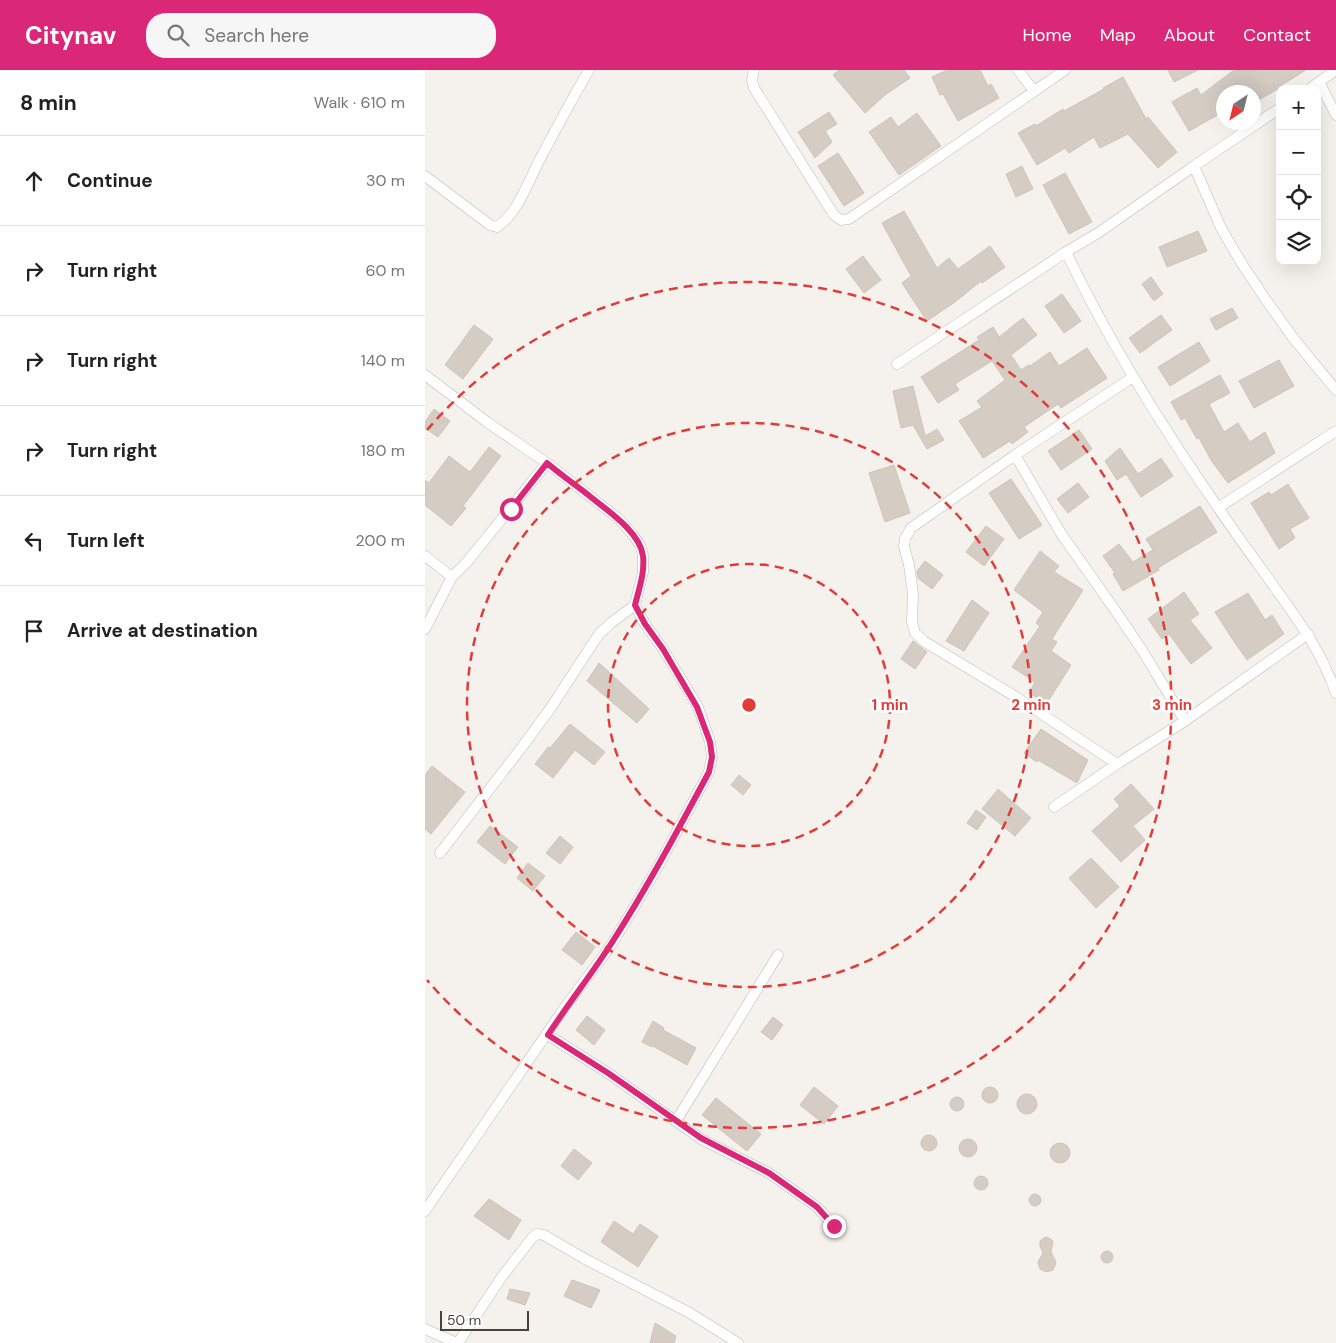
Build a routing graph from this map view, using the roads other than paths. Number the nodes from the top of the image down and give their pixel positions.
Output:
1 (589, 70) edge
2 (754, 70) edge
3 (1019, 70) edge
4 (1065, 70) edge
5 (1336, 70) edge
6 (1319, 82) junction
7 (1315, 85) edge
8 (1035, 91) junction
9 (1276, 111) edge
10 (1336, 115) edge
11 (1194, 166) junction
12 (425, 176) edge
13 (1066, 252) junction
14 (897, 364) dead end
15 (425, 375) edge
16 (1133, 378) junction
17 (1336, 390) edge
18 (1336, 431) edge
19 (1015, 455) junction
20 (547, 463) junction
21 (1218, 508) junction
22 (425, 556) edge
23 (452, 577) junction
24 (635, 605) junction
25 (425, 629) edge
26 (1308, 634) junction
27 (1332, 668) edge
28 (1336, 693) edge
29 (1185, 721) junction
30 (1117, 764) junction
31 (1054, 807) dead end
32 (439, 853) dead end
33 (778, 956) dead end
34 (548, 1035) junction
35 (677, 1121) junction
36 (425, 1211) edge
37 (834, 1226) dead end
38 (425, 1329) edge
39 (457, 1343) edge
40 (739, 1343) edge

1 - 12 street
2 - 8 street
3 - 8 street
4 - 8 street
5 - 6 street
6 - 7 street
6 - 10 street
9 - 11 street
11 - 13 street
11 - 17 street
13 - 14 street
13 - 16 street
15 - 20 street
16 - 19 street
16 - 21 street
18 - 21 street
19 - 29 street
19 - 30 street
20 - 23 street
20 - 24 street
21 - 26 street
22 - 23 street
23 - 25 street
24 - 32 street
24 - 34 street
26 - 27 street
26 - 29 street
27 - 28 street
29 - 30 street
30 - 31 street
33 - 35 street
34 - 35 street
34 - 36 street
35 - 37 street
38 - 39 street
39 - 40 street

